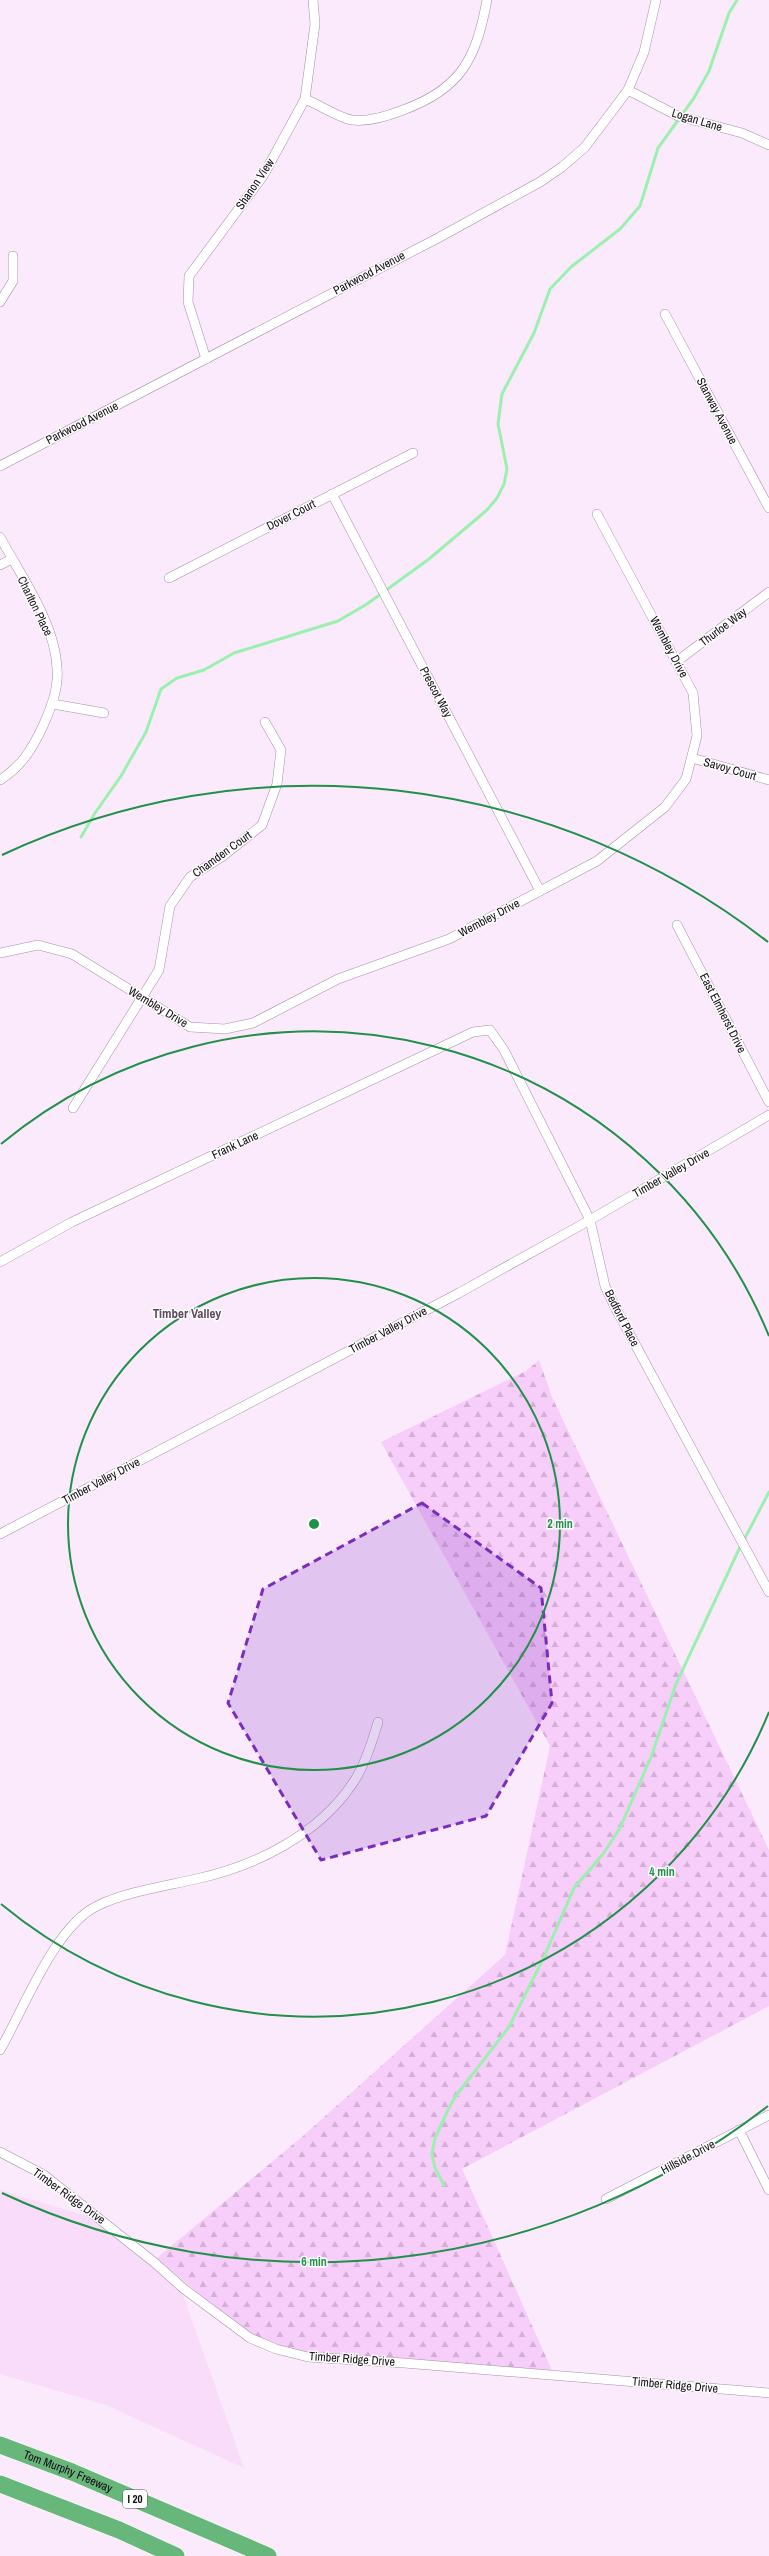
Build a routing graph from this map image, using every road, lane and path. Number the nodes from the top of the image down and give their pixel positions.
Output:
1 (313, 0) edge
2 (487, 0) edge
3 (656, 0) edge
4 (628, 90) junction
5 (305, 98) junction
6 (769, 145) edge
7 (13, 256) dead end
8 (0, 302) edge
9 (665, 314) dead end
10 (206, 359) junction
11 (413, 452) dead end
12 (0, 466) edge
13 (332, 494) junction
14 (769, 508) edge
15 (597, 514) dead end
16 (0, 537) edge
17 (12, 559) junction
18 (0, 565) edge
19 (169, 578) dead end
20 (769, 592) edge
21 (676, 662) junction
22 (53, 704) junction
23 (104, 713) dead end
24 (265, 722) dead end
25 (692, 758) junction
26 (0, 780) edge
27 (769, 780) edge
28 (540, 891) junction
29 (677, 925) dead end
30 (0, 953) edge
31 (143, 998) junction
32 (473, 1032) joint
33 (769, 1102) edge
34 (73, 1108) dead end
35 (769, 1115) edge
36 (590, 1220) junction
37 (0, 1262) edge
38 (0, 1534) edge
39 (769, 1592) edge
40 (378, 1722) dead end
41 (0, 2050) edge
42 (769, 2115) edge
43 (739, 2130) junction
44 (0, 2152) edge
45 (769, 2190) edge
46 (606, 2199) dead end
47 (769, 2393) edge
48 (0, 2445) edge
49 (0, 2484) edge
50 (119, 2530) junction
51 (162, 2556) edge
52 (176, 2556) edge
53 (268, 2556) edge

1 - 5 street, Shanon View
2 - 5 street
3 - 4 street, Parkwood Avenue
4 - 6 street, Logan Lane
4 - 10 street, Parkwood Avenue
5 - 10 street, Shanon View
7 - 8 street
9 - 14 street, Stanway Avenue
10 - 12 street, Parkwood Avenue
11 - 13 street, Dover Court
13 - 19 street, Dover Court
13 - 28 street, Prescot Way
15 - 21 street, Wembley Drive
16 - 17 street, Charlton Place
17 - 18 street
17 - 22 street, Charlton Place
20 - 21 street, Thurloe Way
21 - 25 street, Wembley Drive
22 - 23 street
22 - 26 street, Charlton Place
24 - 31 street, Chamden Court
25 - 27 street, Savoy Court
25 - 28 street, Wembley Drive
28 - 31 street, Wembley Drive
29 - 33 street, East Elmherst Drive
30 - 31 street, Wembley Drive
31 - 34 street, Chamden Court
32 - 36 street, Bedford Place
32 - 37 street, Frank Lane
35 - 36 street, Timber Valley Drive
36 - 38 street, Timber Valley Drive
36 - 39 street, Bedford Place
40 - 41 street
42 - 43 street, Hillside Drive
43 - 45 street
43 - 46 street, Hillside Drive
44 - 47 street, Timber Ridge Drive
48 - 53 highway, Tom Murphy Freeway / I 20
49 - 50 highway
50 - 51 highway
50 - 52 highway

